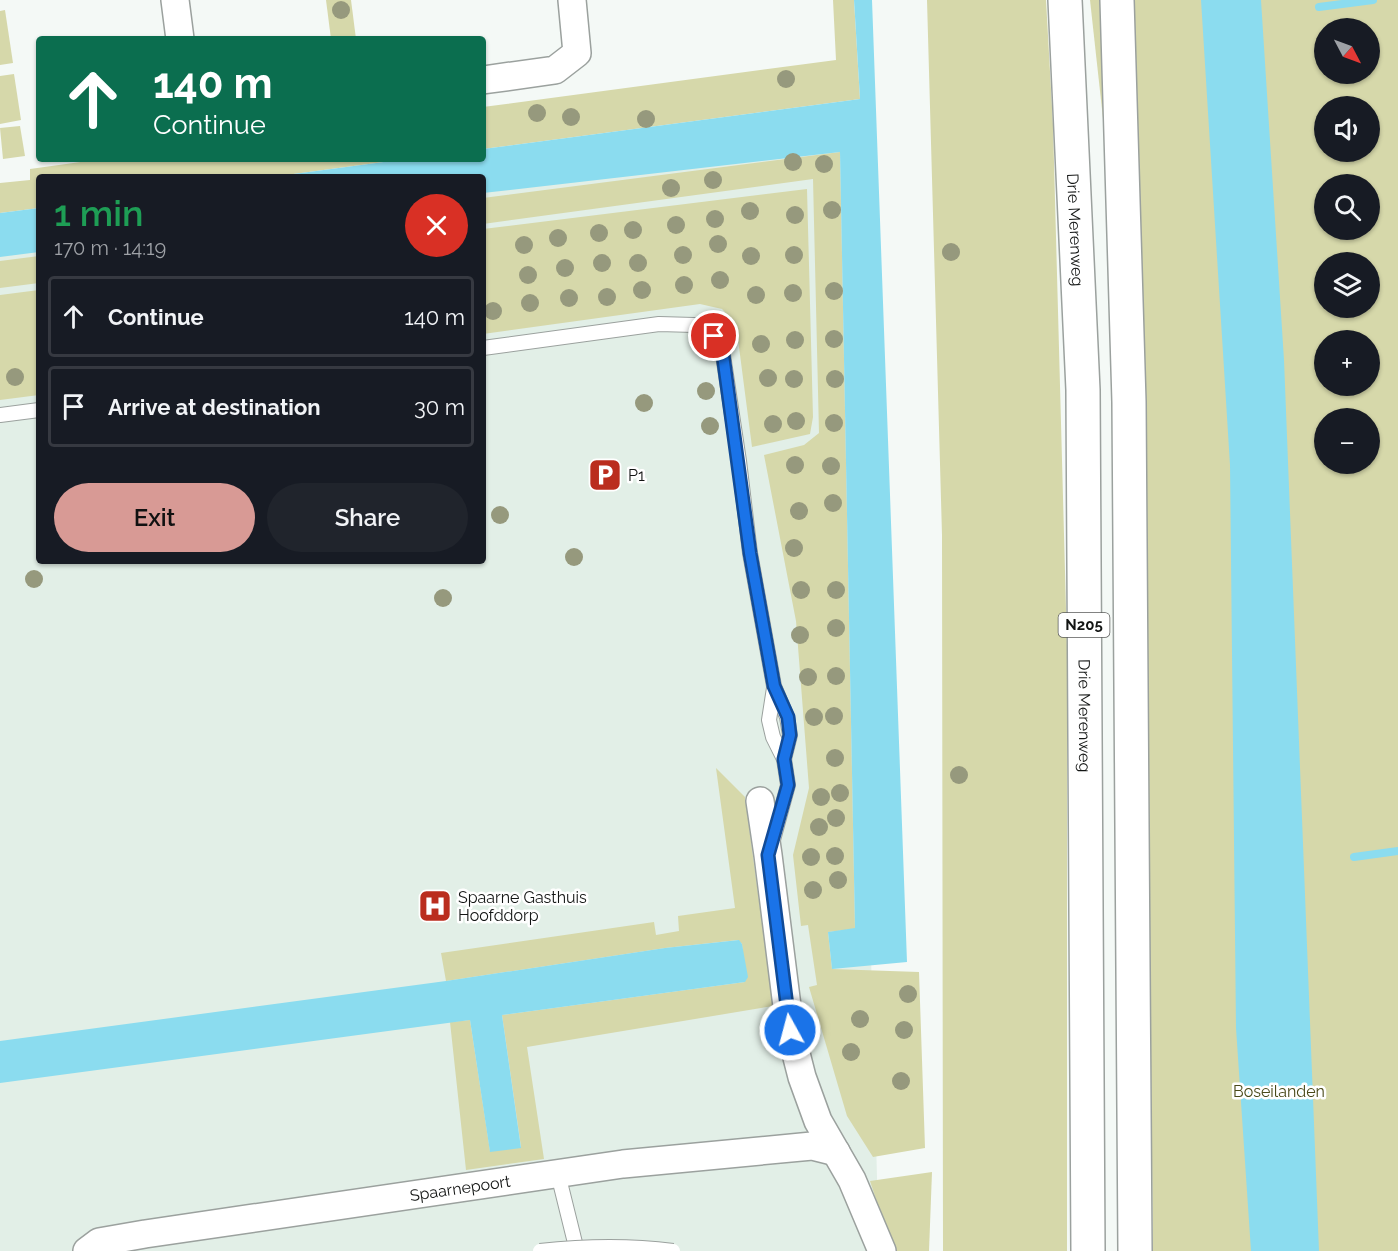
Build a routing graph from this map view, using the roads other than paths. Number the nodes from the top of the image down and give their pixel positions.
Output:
1 (174, 0) edge
2 (572, 0) edge
3 (1065, 0) edge
4 (1117, 0) edge
5 (180, 36) edge
6 (486, 80) edge
7 (486, 348) edge
8 (36, 410) edge
9 (0, 415) edge
10 (760, 801) dead end
11 (768, 855) junction
12 (836, 1152) junction
13 (558, 1174) junction
14 (87, 1251) edge
15 (540, 1251) edge
16 (577, 1251) edge
17 (674, 1251) edge
18 (882, 1251) edge
19 (1088, 1251) edge
20 (1135, 1251) edge

1 - 5 street
2 - 6 street
3 - 19 highway, Drie Merenweg / N205
4 - 20 highway, N205
7 - 11 lane
8 - 9 lane
10 - 11 street
11 - 12 street
12 - 13 street, Spaarnepoort
12 - 18 street
13 - 14 street, Spaarnepoort
13 - 16 lane
15 - 17 lane, bridge

